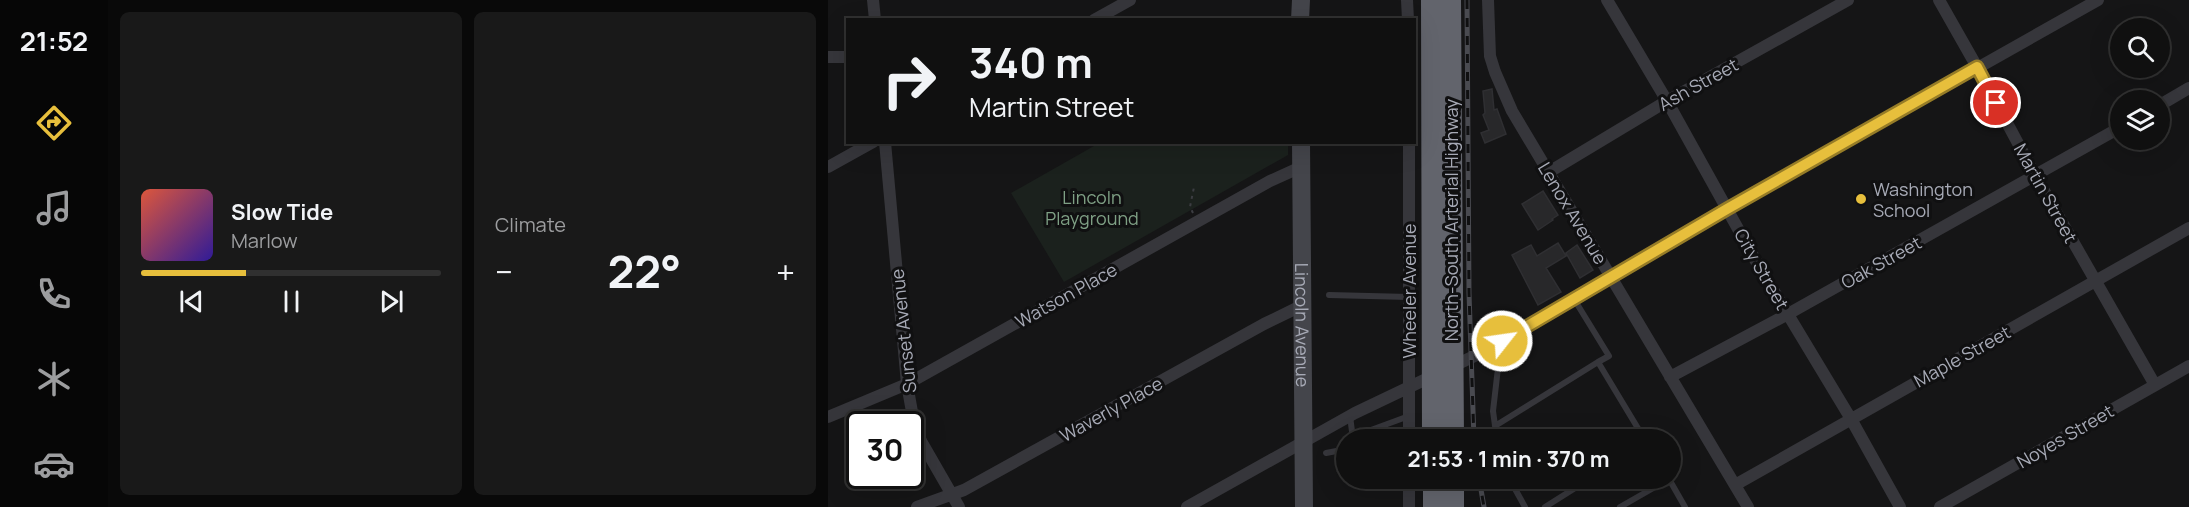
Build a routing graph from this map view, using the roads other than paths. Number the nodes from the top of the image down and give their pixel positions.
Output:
1 (873, 0) edge
2 (1130, 0) edge
3 (1301, 0) edge
4 (1407, 0) edge
5 (1432, 0) edge
6 (1450, 0) edge
7 (1488, 0) edge
8 (1607, 0) edge
9 (1848, 0) edge
10 (1939, 0) edge
11 (2098, 0) edge
12 (1107, 6) edge
13 (875, 18) edge
14 (1096, 18) edge
15 (1300, 18) edge
16 (1408, 18) edge
17 (828, 57) edge
18 (846, 57) edge
19 (1977, 67) junction
20 (2189, 88) edge
21 (2170, 99) edge
22 (1667, 101) junction
23 (2110, 133) edge
24 (869, 144) edge
25 (885, 144) edge
26 (1301, 144) edge
27 (1409, 144) edge
28 (828, 167) edge
29 (1301, 167) junction
30 (1549, 172) junction
31 (2035, 175) junction
32 (1727, 209) junction
33 (2189, 228) edge
34 (1611, 277) junction
35 (2095, 281) junction
36 (1329, 295) dead end
37 (1409, 297) junction
38 (1574, 299) junction
39 (1303, 305) junction
40 (1788, 314) junction
41 (1487, 350) junction
42 (1598, 362) junction
43 (2189, 366) edge
44 (1443, 370) junction
45 (1670, 377) junction
46 (907, 384) junction
47 (2155, 385) junction
48 (1409, 386) junction
49 (1350, 416) junction
50 (1409, 416) junction
51 (828, 417) edge
52 (1851, 419) junction
53 (1495, 426) junction
54 (1352, 429) edge
55 (1376, 429) edge
56 (1409, 429) edge
57 (1435, 429) edge
58 (1451, 429) edge
59 (1495, 429) edge
60 (1639, 429) edge
61 (1303, 441) junction
62 (1336, 451) edge
63 (1326, 453) dead end
64 (1735, 485) junction
65 (1409, 489) edge
66 (1434, 489) edge
67 (1453, 489) edge
68 (1515, 489) edge
69 (1574, 489) edge
70 (1652, 489) edge
71 (1675, 489) edge
72 (951, 494) junction
73 (917, 507) edge
74 (959, 507) edge
75 (1187, 507) edge
76 (1304, 507) edge
77 (1409, 507) edge
78 (1434, 507) edge
79 (1453, 507) edge
80 (1525, 507) edge
81 (1545, 507) edge
82 (1620, 507) edge
83 (1685, 507) edge
84 (1748, 507) edge
85 (1900, 507) edge
86 (1940, 507) edge

1 - 13 street
2 - 12 street
3 - 15 street
4 - 16 street
5 - 44 highway, North-South Arterial Highway
6 - 44 highway, North-South Arterial Highway
7 - 30 street, Lenox Avenue
8 - 22 street, City Street
9 - 22 street, Ash Street
10 - 19 street, Martin Street
11 - 19 street
12 - 14 street
17 - 18 street
19 - 31 street, Martin Street
19 - 32 street
20 - 21 street
22 - 30 street, Ash Street
22 - 32 street, City Street
23 - 31 street, Oak Street
24 - 28 street
25 - 46 street, Sunset Avenue
26 - 29 street, Lincoln Avenue
27 - 37 street, Wheeler Avenue
29 - 39 street, Lincoln Avenue
29 - 46 street, Watson Place
30 - 34 street, Lenox Avenue
31 - 35 street, Martin Street
31 - 40 street, Oak Street
32 - 34 street
32 - 40 street, City Street
33 - 35 street, Maple Street
34 - 38 street
34 - 45 street, Lenox Avenue
35 - 47 street, Martin Street
35 - 52 street, Maple Street
36 - 37 lane
37 - 48 street, Wheeler Avenue
38 - 41 street
38 - 42 lane
39 - 61 street, Lincoln Avenue
39 - 72 street, Waverly Place
40 - 45 street, Oak Street
40 - 52 street, City Street
41 - 44 street
41 - 53 lane
42 - 53 lane
42 - 60 lane
43 - 47 street, Noyes Street
44 - 48 street
44 - 57 highway, North-South Arterial Highway
44 - 58 highway, North-South Arterial Highway
45 - 64 street, Lenox Avenue
46 - 51 street, Watson Place
46 - 72 street, Sunset Avenue
47 - 86 street, Noyes Street
48 - 49 street
48 - 50 street, Wheeler Avenue
49 - 54 lane
49 - 61 street
50 - 55 lane
50 - 56 street, Wheeler Avenue
52 - 64 street, Maple Street
52 - 85 street, City Street
53 - 59 lane
61 - 75 street
61 - 76 street, Lincoln Avenue
62 - 63 lane
64 - 84 street, Lenox Avenue
65 - 77 street
66 - 78 highway
67 - 79 highway
68 - 80 lane
69 - 81 lane
70 - 82 lane
71 - 83 lane
72 - 73 street, Waverly Place
72 - 74 street, Sunset Avenue

